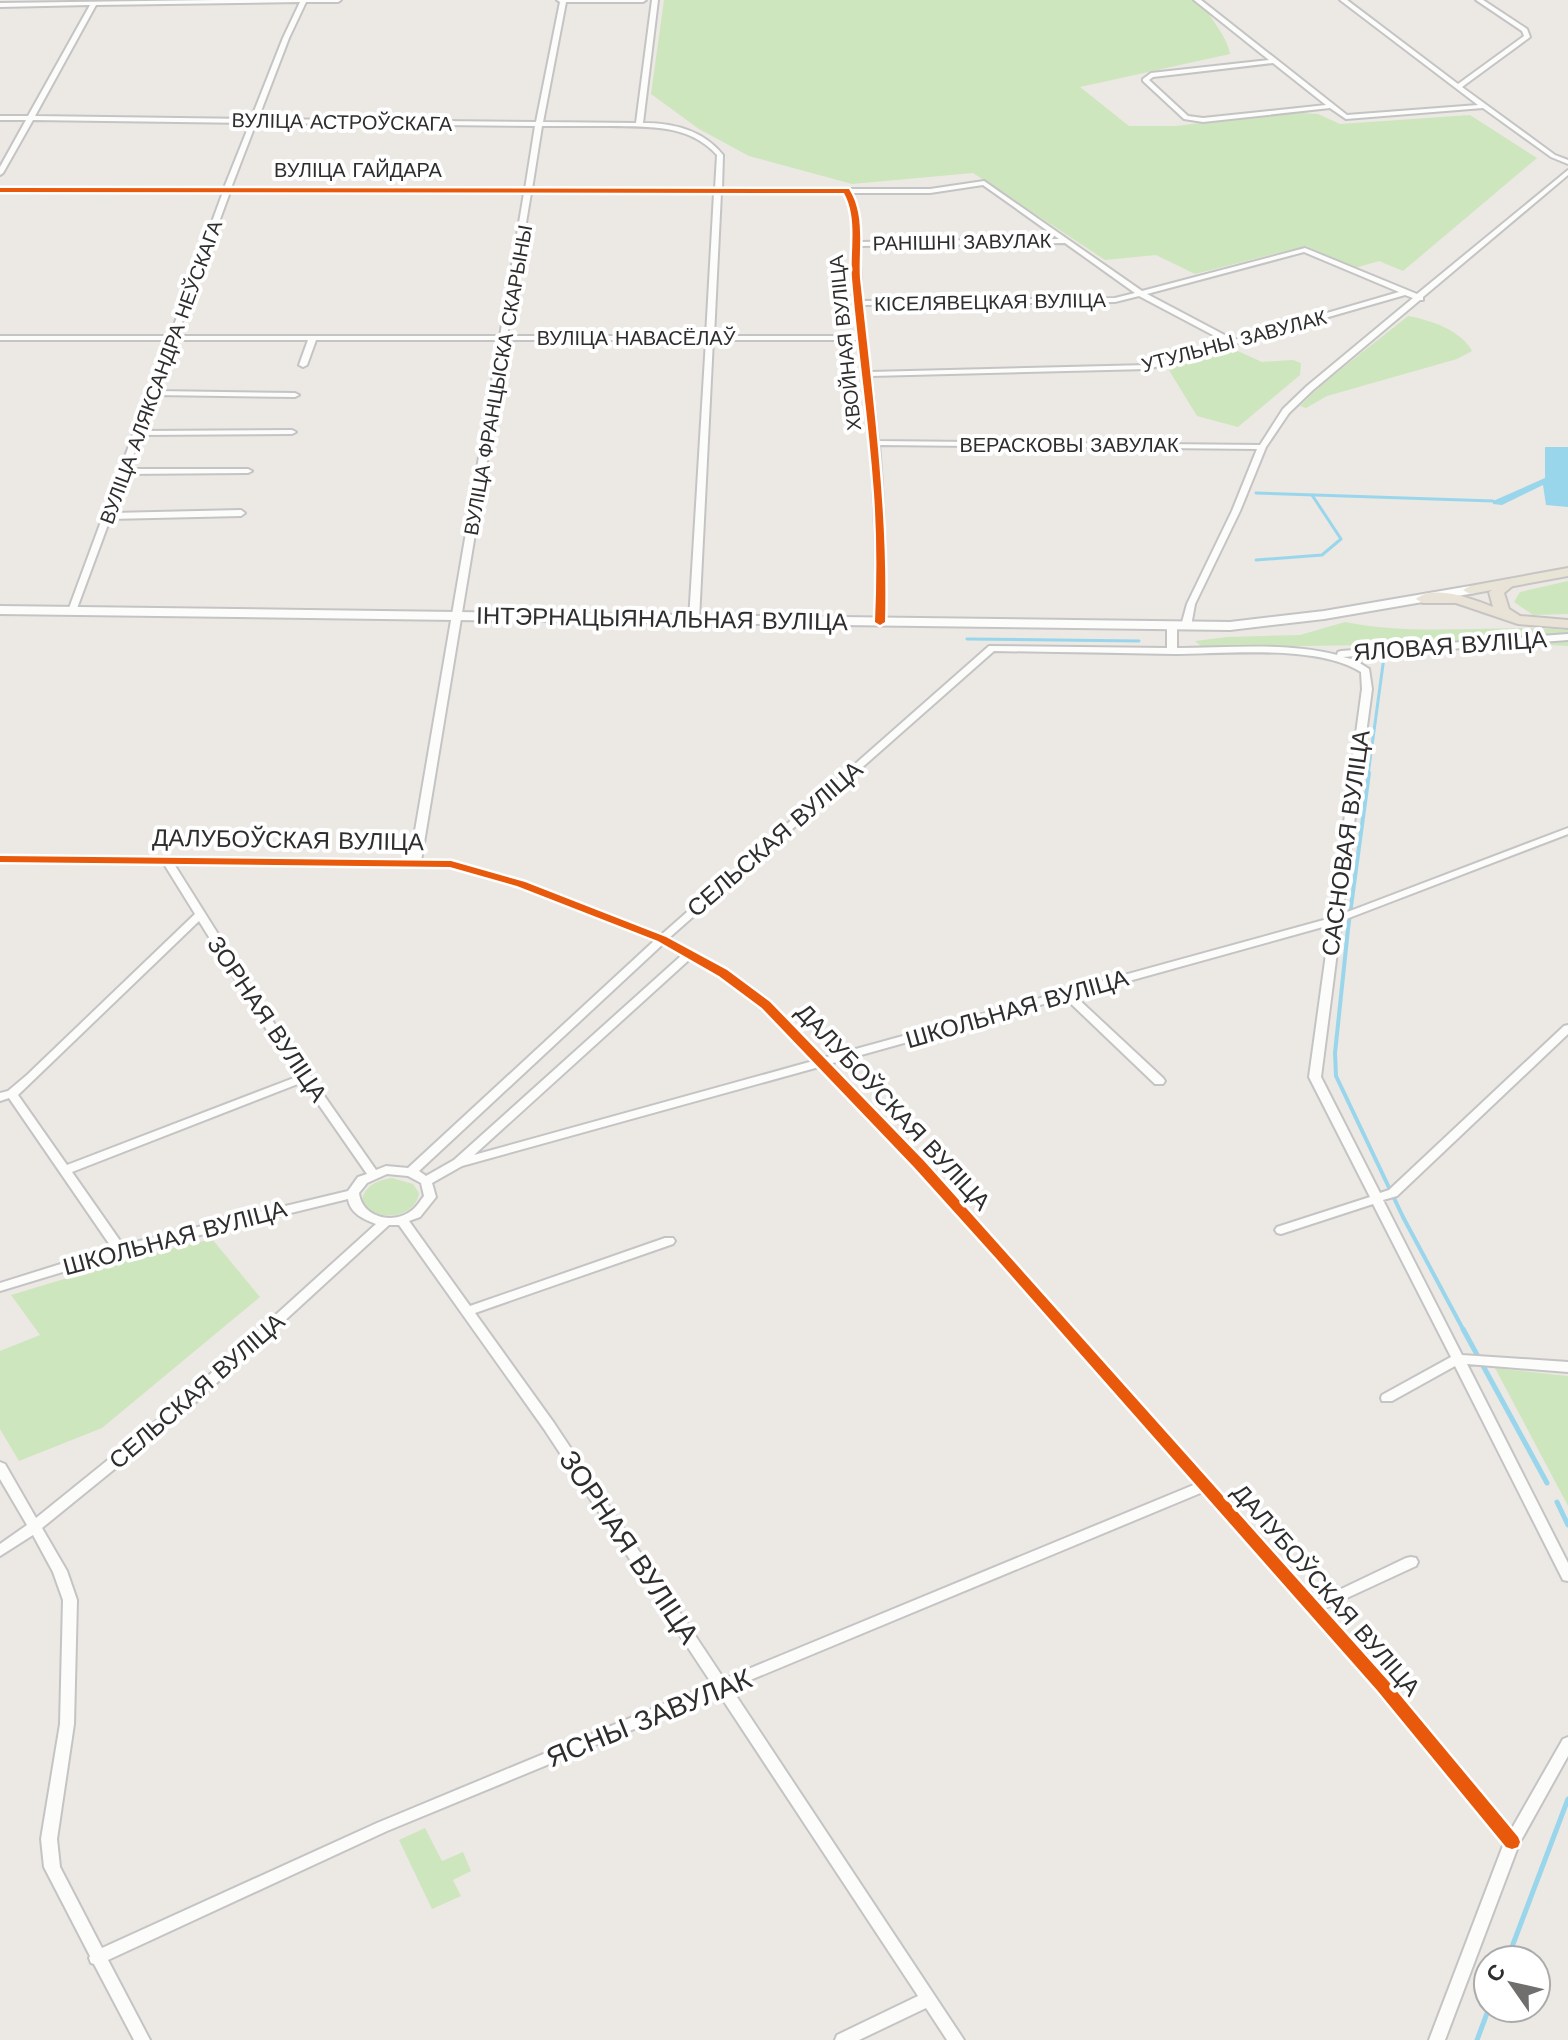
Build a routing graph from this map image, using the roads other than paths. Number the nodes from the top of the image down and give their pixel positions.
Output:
1 (304, 0) edge
2 (338, 0) edge
3 (643, 0) edge
4 (655, 0) edge
5 (1197, 0) edge
6 (1343, 0) edge
7 (1479, 0) edge
8 (562, 1) edge
9 (94, 4) junction
10 (0, 5) edge
11 (1275, 61) junction
12 (1458, 87) junction
13 (1331, 106) junction
14 (1484, 106) junction
15 (0, 118) edge
16 (33, 118) junction
17 (256, 121) junction
18 (540, 125) junction
19 (639, 125) junction
20 (1568, 162) edge
21 (1568, 172) edge
22 (0, 173) edge
23 (0, 190) edge
24 (227, 190) junction
25 (530, 190) junction
26 (717, 190) junction
27 (846, 191) junction
28 (1068, 241) junction
29 (855, 244) junction
30 (1406, 292) junction
31 (1143, 295) junction
32 (1420, 298) junction
33 (860, 303) junction
34 (172, 337) junction
35 (0, 338) edge
36 (313, 338) junction
37 (504, 338) junction
38 (711, 338) junction
39 (863, 338) junction
40 (1234, 343) junction
41 (303, 365) dead end
42 (867, 374) junction
43 (154, 393) junction
44 (295, 395) dead end
45 (292, 432) dead end
46 (140, 433) junction
47 (876, 443) junction
48 (1262, 447) junction
49 (248, 471) dead end
50 (125, 472) junction
51 (241, 513) dead end
52 (109, 516) junction
53 (1568, 572) edge
54 (1509, 583) junction
55 (1470, 590) junction
56 (1423, 599) junction
57 (0, 610) edge
58 (72, 611) junction
59 (455, 617) junction
60 (694, 620) junction
61 (1518, 620) junction
62 (880, 622) junction
63 (1568, 624) edge
64 (1179, 626) junction
65 (1568, 637) edge
66 (1172, 651) junction
67 (1332, 655) junction
68 (1568, 831) edge
69 (0, 859) edge
70 (167, 861) junction
71 (415, 863) junction
72 (199, 916) junction
73 (1335, 920) junction
74 (662, 939) junction
75 (690, 953) junction
76 (1068, 995) junction
77 (1568, 1028) edge
78 (822, 1064) junction
79 (306, 1077) junction
80 (1159, 1081) dead end
81 (6, 1096) edge
82 (458, 1163) junction
83 (64, 1171) junction
84 (411, 1172) junction
85 (373, 1174) junction
86 (426, 1181) junction
87 (352, 1194) junction
88 (402, 1220) junction
89 (386, 1221) junction
90 (1281, 1230) dead end
91 (669, 1241) dead end
92 (120, 1250) junction
93 (0, 1287) edge
94 (467, 1311) junction
95 (1458, 1359) junction
96 (1568, 1367) edge
97 (1387, 1398) dead end
98 (0, 1467) edge
99 (1204, 1486) junction
100 (36, 1526) junction
101 (0, 1551) edge
102 (1411, 1562) dead end
103 (1568, 1576) edge
104 (1313, 1608) junction
105 (722, 1687) junction
106 (1568, 1743) edge
107 (1512, 1842) junction
108 (97, 1958) junction
109 (929, 1999) junction
110 (142, 2040) edge
111 (843, 2040) edge
112 (956, 2040) edge
113 (1437, 2040) edge

1 - 2 street
1 - 9 street
1 - 17 street, ВУЛІЦА АЛЯКСАНДРА НЕЎСКАГА
3 - 8 street
4 - 19 street
5 - 11 street
6 - 12 street
7 - 12 street
8 - 18 street, ВУЛІЦА ФРАНЦЫСКА СКАРЫНЫ
9 - 10 street
9 - 16 street
11 - 13 street
11 - 13 street
12 - 14 street
13 - 14 street
14 - 20 street
15 - 16 street, ВУЛІЦА АСТРОЎСКАГА
16 - 17 street, ВУЛІЦА АСТРОЎСКАГА
16 - 22 street
17 - 18 street, ВУЛІЦА АСТРОЎСКАГА
17 - 24 street, ВУЛІЦА АЛЯКСАНДРА НЕЎСКАГА
18 - 19 street, ВУЛІЦА АСТРОЎСКАГА
18 - 25 street, ВУЛІЦА ФРАНЦЫСКА СКАРЫНЫ
19 - 26 street, ВУЛІЦА АСТРОЎСКАГА
21 - 32 street
23 - 24 street, ВУЛІЦА ГАЙДАРА
24 - 25 street, ВУЛІЦА ГАЙДАРА
24 - 34 street, ВУЛІЦА АЛЯКСАНДРА НЕЎСКАГА
25 - 26 street, ВУЛІЦА ГАЙДАРА
25 - 37 street, ВУЛІЦА ФРАНЦЫСКА СКАРЫНЫ
26 - 27 street
26 - 38 street
27 - 28 street
27 - 29 street, ХВОЙНАЯ ВУЛІЦА
28 - 29 street, РАНІШНІ ЗАВУЛАК
28 - 31 street
29 - 33 street, ХВОЙНАЯ ВУЛІЦА
30 - 31 street, КІСЕЛЯВЕЦКАЯ ВУЛІЦА
30 - 32 street
30 - 40 street, УТУЛЬНЫ ЗАВУЛАК
31 - 33 street, КІСЕЛЯВЕЦКАЯ ВУЛІЦА
31 - 40 street
32 - 48 street
33 - 39 street, ХВОЙНАЯ ВУЛІЦА
34 - 35 street, ВУЛІЦА НАВАСЁЛАЎ
34 - 36 street, ВУЛІЦА НАВАСЁЛАЎ
34 - 43 street, ВУЛІЦА АЛЯКСАНДРА НЕЎСКАГА
36 - 37 street, ВУЛІЦА НАВАСЁЛАЎ
36 - 41 street
37 - 38 street, ВУЛІЦА НАВАСЁЛАЎ
37 - 59 street, ВУЛІЦА ФРАНЦЫСКА СКАРЫНЫ
38 - 39 street, ВУЛІЦА НАВАСЁЛАЎ
38 - 60 street
39 - 42 street, ХВОЙНАЯ ВУЛІЦА
40 - 42 street, УТУЛЬНЫ ЗАВУЛАК
42 - 47 street, ХВОЙНАЯ ВУЛІЦА
43 - 44 street
43 - 46 street, ВУЛІЦА АЛЯКСАНДРА НЕЎСКАГА
45 - 46 street
46 - 50 street, ВУЛІЦА АЛЯКСАНДРА НЕЎСКАГА
47 - 48 street, ВЕРАСКОВЫ ЗАВУЛАК
47 - 62 street, ХВОЙНАЯ ВУЛІЦА
48 - 64 street
49 - 50 street
50 - 52 street, ВУЛІЦА АЛЯКСАНДРА НЕЎСКАГА
51 - 52 street
52 - 58 street, ВУЛІЦА АЛЯКСАНДРА НЕЎСКАГА
53 - 54 main road
54 - 55 main road
54 - 61 highway
55 - 56 main road, ІНТЭРНАЦЫЯНАЛЬНАЯ ВУЛІЦА
55 - 61 highway
56 - 61 highway
56 - 64 main road, ІНТЭРНАЦЫЯНАЛЬНАЯ ВУЛІЦА
57 - 58 main road, ІНТЭРНАЦЫЯНАЛЬНАЯ ВУЛІЦА
58 - 59 main road, ІНТЭРНАЦЫЯНАЛЬНАЯ ВУЛІЦА
59 - 60 main road, ІНТЭРНАЦЫЯНАЛЬНАЯ ВУЛІЦА
59 - 71 street, ВУЛІЦА ФРАНЦЫСКА СКАРЫНЫ
60 - 62 main road, ІНТЭРНАЦЫЯНАЛЬНАЯ ВУЛІЦА
61 - 63 highway
62 - 64 main road, ІНТЭРНАЦЫЯНАЛЬНАЯ ВУЛІЦА
64 - 66 street
65 - 67 street, ЯЛОВАЯ ВУЛІЦА
66 - 67 street, САСНОВАЯ ВУЛІЦА
66 - 74 street, СЕЛЬСКАЯ ВУЛІЦА
67 - 73 street, САСНОВАЯ ВУЛІЦА
68 - 73 street, ШКОЛЬНАЯ ВУЛІЦА
69 - 70 street, ДАЛУБОЎСКАЯ ВУЛІЦА
70 - 71 street, ДАЛУБОЎСКАЯ ВУЛІЦА
70 - 72 street, ЗОРНАЯ ВУЛІЦА
71 - 74 street, ДАЛУБОЎСКАЯ ВУЛІЦА
72 - 79 street, ЗОРНАЯ ВУЛІЦА
72 - 81 street
73 - 76 street, ШКОЛЬНАЯ ВУЛІЦА
73 - 95 street, САСНОВАЯ ВУЛІЦА
74 - 75 street, ДАЛУБОЎСКАЯ ВУЛІЦА
74 - 84 street, СЕЛЬСКАЯ ВУЛІЦА
75 - 78 street, ДАЛУБОЎСКАЯ ВУЛІЦА
75 - 82 street, СЕЛЬСКАЯ ВУЛІЦА
76 - 78 street, ШКОЛЬНАЯ ВУЛІЦА
76 - 80 street
77 - 90 street
78 - 82 street, ШКОЛЬНАЯ ВУЛІЦА
78 - 99 street, ДАЛУБОЎСКАЯ ВУЛІЦА
79 - 83 street
79 - 85 street, ЗОРНАЯ ВУЛІЦА
81 - 83 street
82 - 86 street, СЕЛЬСКАЯ ВУЛІЦА
83 - 92 street
84 - 85 street
84 - 86 street
85 - 87 street
86 - 88 street
87 - 89 street
87 - 92 street, ШКОЛЬНАЯ ВУЛІЦА
88 - 89 street
88 - 94 street, ЗОРНАЯ ВУЛІЦА
89 - 100 street, СЕЛЬСКАЯ ВУЛІЦА
91 - 94 street
92 - 93 street, ШКОЛЬНАЯ ВУЛІЦА
94 - 105 street, ЗОРНАЯ ВУЛІЦА
95 - 96 street
95 - 97 street
95 - 103 street, САСНОВАЯ ВУЛІЦА
98 - 100 street
99 - 104 street, ДАЛУБОЎСКАЯ ВУЛІЦА
99 - 105 street, ЯСНЫ ЗАВУЛАК
100 - 101 street, СЕЛЬСКАЯ ВУЛІЦА
100 - 108 street
102 - 104 street
104 - 107 street, ДАЛУБОЎСКАЯ ВУЛІЦА
105 - 108 street, ЯСНЫ ЗАВУЛАК
105 - 109 street, ЗОРНАЯ ВУЛІЦА
106 - 107 street
107 - 113 street
108 - 110 street
109 - 111 street
109 - 112 street, ЗОРНАЯ ВУЛІЦА

